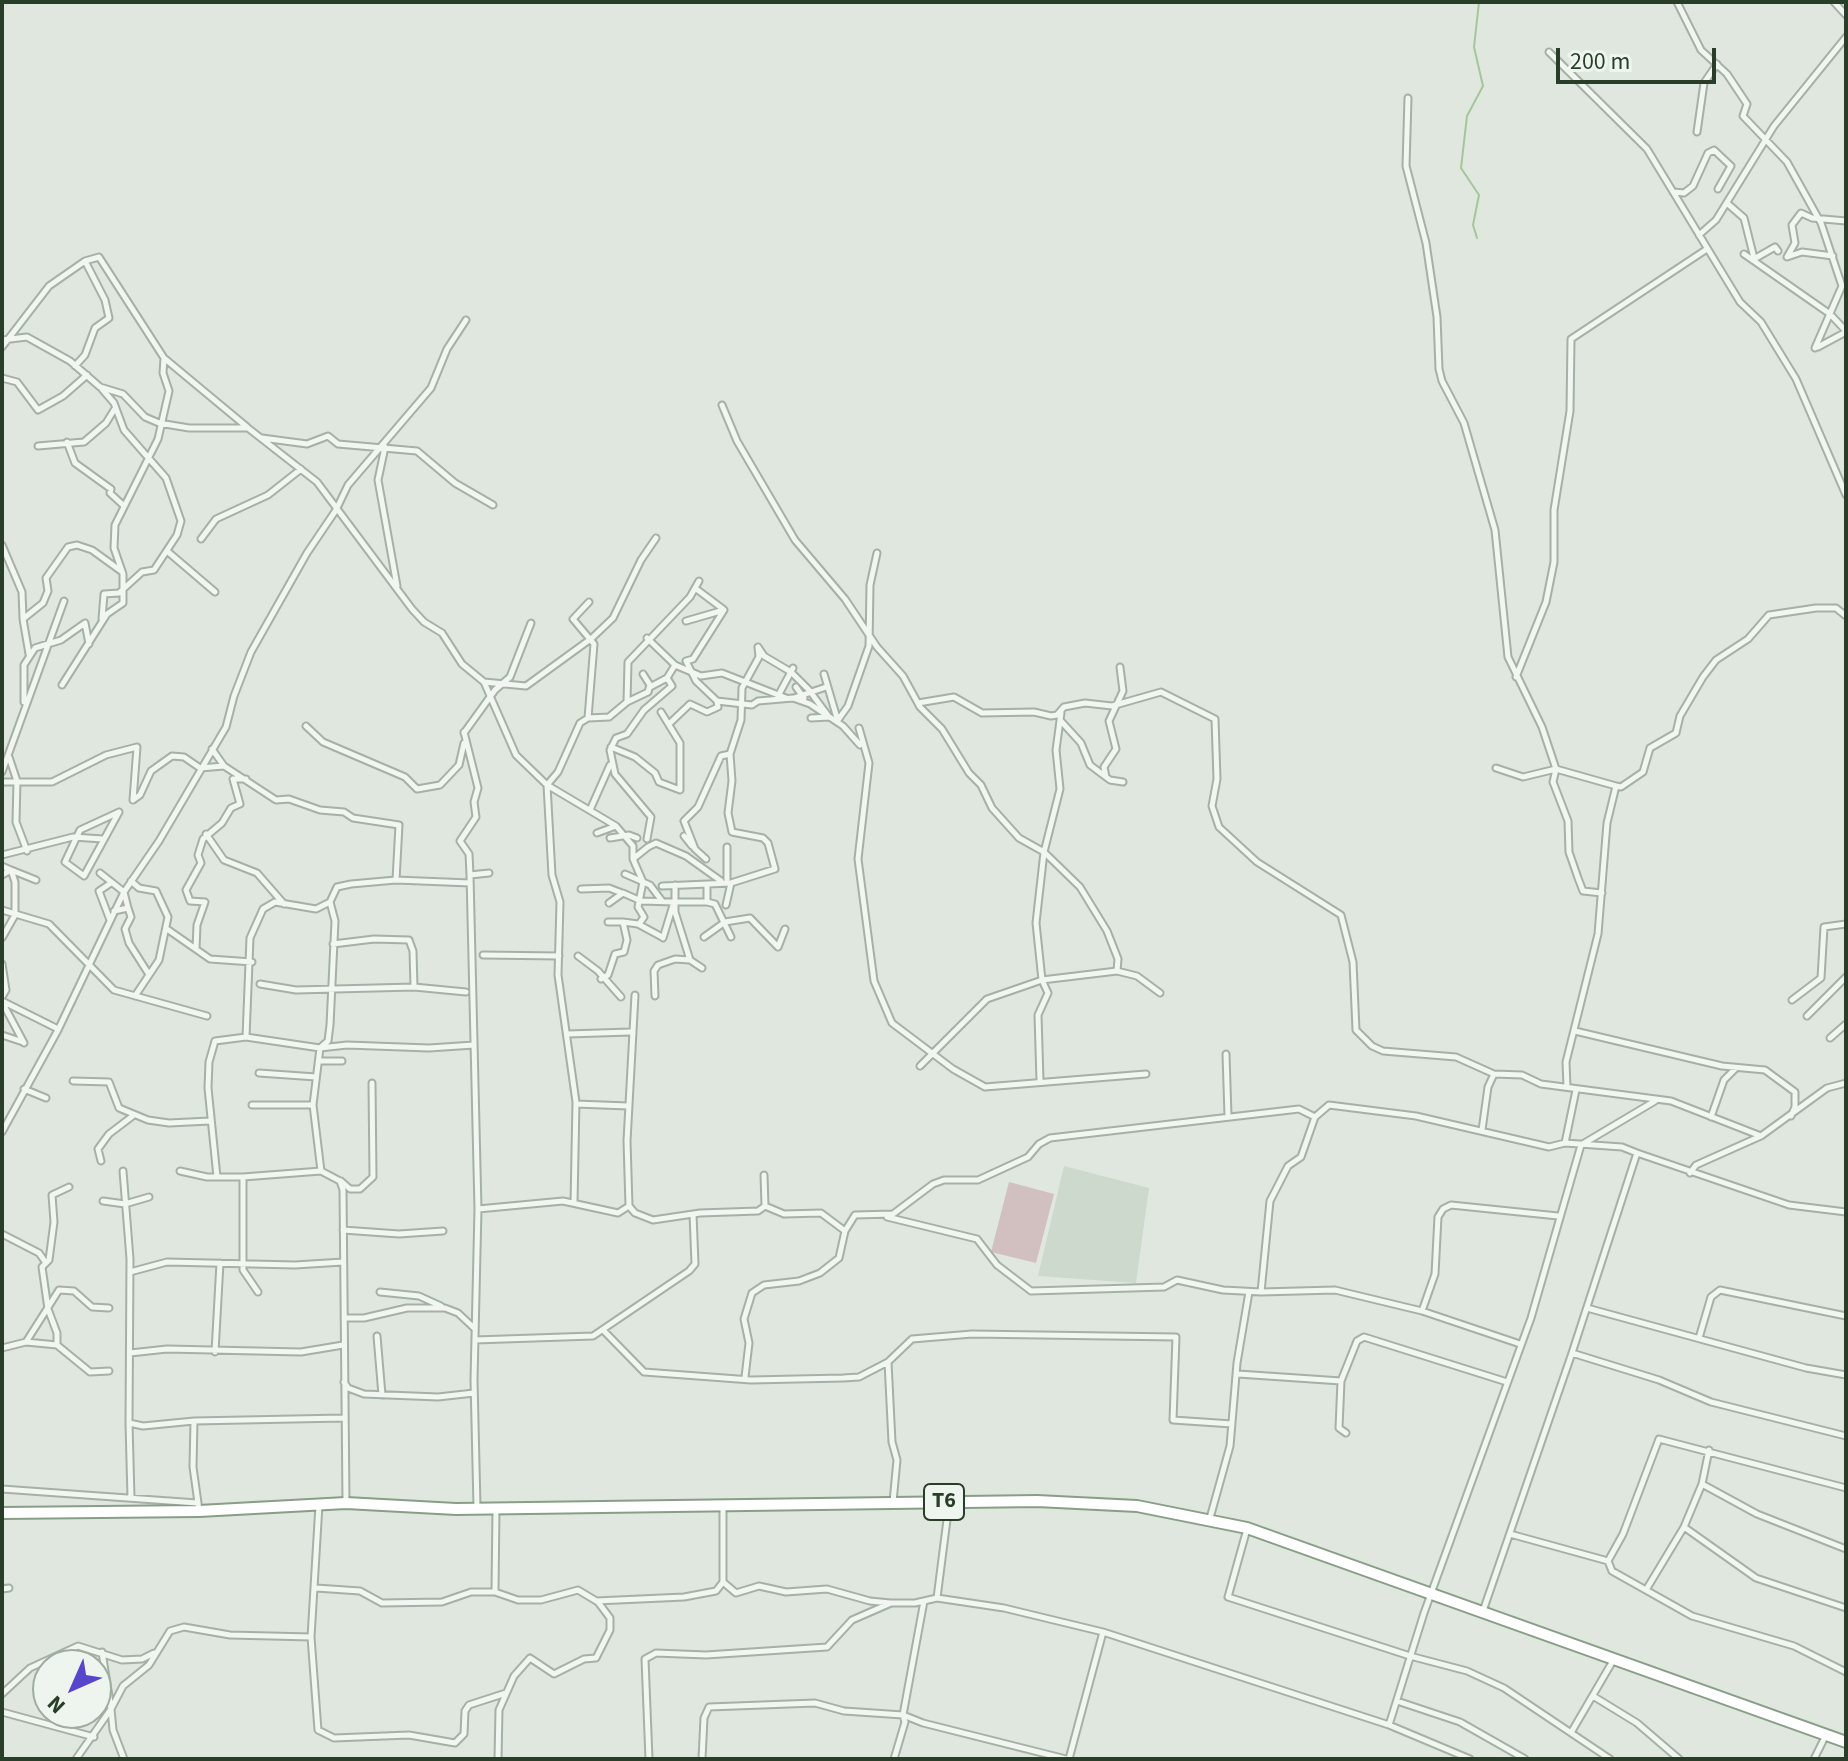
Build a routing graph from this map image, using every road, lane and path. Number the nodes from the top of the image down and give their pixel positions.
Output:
1 (1677, 2) edge
2 (1834, 2) edge
3 (1846, 15) edge
4 (1846, 37) edge
5 (1549, 52) dead end
6 (1717, 64) junction
7 (1408, 98) dead end
8 (1697, 132) dead end
9 (1766, 138) junction
10 (1718, 189) dead end
11 (1673, 192) junction
12 (1728, 204) junction
13 (1819, 219) junction
14 (1846, 221) edge
15 (1699, 235) junction
16 (1707, 249) junction
17 (1778, 251) dead end
18 (1744, 254) dead end
19 (1833, 256) junction
20 (1754, 259) junction
21 (85, 261) junction
22 (1830, 314) junction
23 (466, 320) dead end
24 (1846, 331) edge
25 (4, 345) edge
26 (164, 358) junction
27 (75, 366) junction
28 (87, 375) junction
29 (2, 378) edge
30 (100, 387) junction
31 (722, 405) dead end
32 (115, 410) junction
33 (159, 423) junction
34 (248, 428) junction
35 (260, 437) junction
36 (67, 442) junction
37 (38, 446) dead end
38 (384, 447) junction
39 (149, 457) junction
40 (301, 469) junction
41 (1846, 495) edge
42 (493, 505) dead end
43 (124, 506) junction
44 (336, 510) junction
45 (656, 538) dead end
46 (201, 539) dead end
47 (2, 545) edge
48 (167, 551) junction
49 (877, 553) dead end
50 (123, 574) junction
51 (699, 581) dead end
52 (397, 587) junction
53 (695, 588) junction
54 (123, 591) junction
55 (215, 592) dead end
56 (64, 601) dead end
57 (589, 602) dead end
58 (724, 610) junction
59 (1846, 616) edge
60 (23, 619) junction
61 (686, 621) dead end
62 (531, 623) dead end
63 (102, 624) junction
64 (592, 638) junction
65 (647, 638) junction
66 (871, 638) junction
67 (48, 643) junction
68 (89, 644) junction
69 (29, 654) junction
70 (675, 665) junction
71 (1120, 667) dead end
72 (792, 670) junction
73 (689, 671) junction
74 (643, 674) dead end
75 (824, 674) dead end
76 (1516, 677) junction
77 (667, 678) junction
78 (484, 682) junction
79 (745, 684) junction
80 (62, 685) dead end
81 (500, 686) junction
82 (796, 687) dead end
83 (826, 687) junction
84 (650, 688) junction
85 (812, 693) junction
86 (803, 696) junction
87 (777, 697) junction
88 (790, 698) junction
89 (489, 699) junction
90 (717, 701) junction
91 (627, 702) junction
92 (806, 703) junction
93 (918, 703) junction
94 (1117, 704) junction
95 (742, 705) junction
96 (24, 707) junction
97 (661, 712) dead end
98 (1061, 712) junction
99 (829, 717) junction
100 (588, 718) junction
101 (811, 718) dead end
102 (1060, 720) junction
103 (840, 723) junction
104 (669, 724) junction
105 (306, 726) dead end
106 (859, 728) dead end
107 (464, 732) junction
108 (611, 747) junction
109 (212, 749) junction
110 (864, 749) junction
111 (730, 754) junction
112 (9, 756) junction
113 (610, 764) junction
114 (224, 766) junction
115 (200, 768) junction
116 (1496, 768) dead end
117 (1556, 769) junction
118 (2, 772) edge
119 (1106, 777) junction
120 (247, 779) junction
121 (17, 781) junction
122 (2, 782) edge
123 (1123, 782) dead end
124 (547, 785) junction
125 (1616, 786) junction
126 (590, 810) junction
127 (616, 826) junction
128 (597, 833) dead end
129 (206, 834) junction
130 (76, 836) junction
131 (684, 836) dead end
132 (627, 837) junction
133 (610, 838) dead end
134 (637, 838) dead end
135 (103, 839) junction
136 (647, 839) dead end
137 (727, 847) dead end
138 (695, 849) junction
139 (27, 851) junction
140 (1044, 852) junction
141 (2, 855) edge
142 (633, 859) junction
143 (706, 859) dead end
144 (2, 866) edge
145 (11, 870) junction
146 (100, 873) dead end
147 (489, 873) dead end
148 (625, 874) dead end
149 (2, 875) edge
150 (470, 875) junction
151 (36, 880) dead end
152 (396, 880) junction
153 (131, 881) junction
154 (643, 882) junction
155 (726, 882) junction
156 (111, 883) junction
157 (470, 883) junction
158 (675, 885) junction
159 (662, 886) dead end
160 (707, 886) junction
161 (581, 889) dead end
162 (124, 892) junction
163 (623, 893) junction
164 (1602, 893) junction
165 (641, 901) junction
166 (662, 901) junction
167 (330, 902) junction
168 (674, 902) junction
169 (707, 902) junction
170 (609, 903) dead end
171 (285, 905) junction
172 (726, 905) dead end
173 (128, 908) junction
174 (2, 910) edge
175 (114, 911) junction
176 (15, 915) junction
177 (110, 921) junction
178 (608, 922) dead end
179 (623, 922) junction
180 (725, 922) junction
181 (639, 924) junction
182 (1846, 924) edge
183 (166, 929) junction
184 (785, 929) dead end
185 (704, 937) dead end
186 (731, 937) dead end
187 (2, 938) edge
188 (333, 945) junction
189 (196, 949) junction
190 (483, 955) dead end
191 (559, 956) junction
192 (578, 956) dead end
193 (690, 960) junction
194 (252, 962) junction
195 (2, 964) edge
196 (88, 964) junction
197 (702, 968) dead end
198 (1117, 971) junction
199 (148, 973) junction
200 (1846, 977) edge
201 (601, 979) junction
202 (1042, 980) junction
203 (260, 984) dead end
204 (414, 987) junction
205 (331, 988) junction
206 (466, 992) dead end
207 (1160, 993) dead end
208 (635, 995) dead end
209 (135, 996) junction
210 (655, 996) dead end
211 (621, 997) dead end
212 (2, 1000) edge
213 (1792, 1000) dead end
214 (207, 1016) dead end
215 (1807, 1016) dead end
216 (1846, 1024) edge
217 (58, 1030) junction
218 (1575, 1031) junction
219 (630, 1032) junction
220 (568, 1034) junction
221 (2, 1035) edge
222 (246, 1037) junction
223 (1830, 1038) dead end
224 (474, 1045) junction
225 (320, 1048) junction
226 (1226, 1054) dead end
227 (932, 1055) junction
228 (320, 1061) junction
229 (342, 1061) dead end
230 (920, 1066) dead end
231 (1738, 1068) junction
232 (259, 1073) dead end
233 (1146, 1074) dead end
234 (1494, 1074) junction
235 (316, 1077) junction
236 (73, 1081) dead end
237 (1040, 1081) junction
238 (372, 1083) dead end
239 (1846, 1083) edge
240 (1567, 1087) junction
241 (24, 1089) junction
242 (1576, 1090) junction
243 (46, 1098) dead end
244 (1655, 1101) junction
245 (576, 1104) junction
246 (252, 1105) dead end
247 (313, 1105) junction
248 (628, 1106) junction
249 (123, 1112) junction
250 (134, 1115) junction
251 (1228, 1116) junction
252 (1791, 1116) junction
253 (1315, 1117) junction
254 (1711, 1117) junction
255 (210, 1121) junction
256 (124, 1122) junction
257 (1482, 1130) junction
258 (2, 1132) edge
259 (1761, 1136) junction
260 (1565, 1143) junction
261 (1581, 1145) junction
262 (1637, 1153) junction
263 (101, 1161) dead end
264 (123, 1171) dead end
265 (180, 1171) dead end
266 (321, 1171) junction
267 (1690, 1173) junction
268 (764, 1175) dead end
269 (217, 1177) junction
270 (243, 1177) junction
271 (340, 1181) junction
272 (69, 1187) dead end
273 (149, 1197) dead end
274 (103, 1201) dead end
275 (574, 1203) junction
276 (125, 1204) junction
277 (629, 1206) junction
278 (765, 1206) junction
279 (478, 1209) junction
280 (1846, 1212) edge
281 (693, 1214) junction
282 (879, 1216) junction
283 (1558, 1216) junction
284 (343, 1230) junction
285 (443, 1231) dead end
286 (845, 1231) junction
287 (2, 1234) edge
288 (343, 1262) junction
289 (46, 1263) junction
290 (220, 1263) junction
291 (244, 1264) junction
292 (130, 1272) junction
293 (258, 1292) dead end
294 (380, 1292) dead end
295 (1249, 1292) junction
296 (1261, 1292) junction
297 (109, 1308) dead end
298 (445, 1308) junction
299 (1587, 1308) junction
300 (48, 1309) junction
301 (1422, 1311) junction
302 (1846, 1316) edge
303 (344, 1318) junction
304 (475, 1328) junction
305 (603, 1330) junction
306 (377, 1336) dead end
307 (1699, 1338) junction
308 (475, 1340) junction
309 (26, 1342) junction
310 (1520, 1344) junction
311 (57, 1345) junction
312 (343, 1345) junction
313 (2, 1348) edge
314 (215, 1352) junction
315 (130, 1353) junction
316 (1572, 1353) junction
317 (888, 1362) junction
318 (109, 1371) dead end
319 (1238, 1374) junction
320 (1846, 1375) edge
321 (745, 1377) junction
322 (343, 1379) junction
323 (1341, 1381) junction
324 (1507, 1382) junction
325 (474, 1393) junction
326 (382, 1395) junction
327 (343, 1418) junction
328 (194, 1421) junction
329 (129, 1423) junction
330 (1232, 1424) junction
331 (1346, 1433) dead end
332 (1846, 1436) edge
333 (1709, 1450) junction
334 (1702, 1484) junction
335 (1846, 1488) edge
336 (2, 1489) edge
337 (67, 1495) junction
338 (131, 1498) junction
339 (893, 1502) junction
340 (950, 1502) junction
341 (346, 1503) junction
342 (319, 1504) junction
343 (723, 1505) junction
344 (198, 1507) junction
345 (477, 1508) junction
346 (496, 1508) junction
347 (73, 1512) junction
348 (2, 1513) edge
349 (1210, 1518) junction
350 (1684, 1527) junction
351 (1247, 1528) junction
352 (1510, 1534) junction
353 (1846, 1549) edge
354 (1608, 1561) junction
355 (723, 1582) junction
356 (316, 1588) junction
357 (1646, 1590) junction
358 (1432, 1591) junction
359 (495, 1592) junction
360 (937, 1598) junction
361 (924, 1600) junction
362 (596, 1601) junction
363 (891, 1603) junction
364 (1846, 1608) edge
365 (1483, 1611) junction
366 (1103, 1632) junction
367 (311, 1637) junction
368 (65, 1649) edge
369 (94, 1649) edge
370 (154, 1653) junction
371 (112, 1656) edge
372 (1410, 1656) junction
373 (1614, 1658) junction
374 (32, 1667) edge
375 (1846, 1672) edge
376 (507, 1693) junction
377 (2, 1694) edge
378 (1593, 1696) junction
379 (1397, 1701) junction
380 (112, 1707) edge
381 (2, 1712) edge
382 (903, 1715) junction
383 (112, 1720) edge
384 (1389, 1725) junction
385 (99, 1729) edge
386 (1572, 1731) junction
387 (1826, 1735) junction
388 (94, 1737) junction
389 (1846, 1742) edge
390 (76, 1759) edge
391 (124, 1759) edge
392 (498, 1759) edge
393 (649, 1759) edge
394 (702, 1759) edge
395 (894, 1759) edge
396 (1067, 1759) edge
397 (1470, 1759) edge
398 (1525, 1759) edge
399 (1610, 1759) edge
400 (1679, 1759) edge
401 (1814, 1759) edge

1 - 6 street
2 - 3 street
4 - 9 street
5 - 11 street
6 - 8 street
6 - 9 street
7 - 76 street
9 - 12 street
9 - 13 street
10 - 11 street
11 - 15 street
12 - 15 street
12 - 20 street
13 - 14 street
13 - 19 street
13 - 19 street
15 - 16 street
16 - 41 street
16 - 76 street
17 - 20 street
18 - 20 street
19 - 22 street
20 - 22 street
21 - 25 street
21 - 26 street
21 - 27 street
22 - 24 street
22 - 24 street
23 - 38 street
25 - 27 street
26 - 33 street
26 - 34 street
27 - 28 street
28 - 29 street
28 - 30 street
30 - 32 street
30 - 33 street
31 - 66 street
32 - 36 street
32 - 39 street
33 - 34 street
33 - 39 street
34 - 35 street
35 - 38 street
35 - 40 street
36 - 37 street
36 - 43 street
38 - 42 street
38 - 44 street
38 - 52 street
39 - 43 street
39 - 48 street
40 - 44 street
40 - 46 street
43 - 50 street
44 - 52 street
44 - 109 street
45 - 64 street
47 - 60 street
48 - 54 street
48 - 55 street
49 - 66 street
50 - 54 street
50 - 60 street
51 - 53 street
52 - 78 street
53 - 58 street
53 - 65 street
54 - 63 street
54 - 63 street
56 - 67 street
57 - 64 street
58 - 61 street
58 - 73 street
59 - 125 street
60 - 69 street
62 - 81 street
63 - 68 street
64 - 81 street
64 - 100 street
65 - 70 street
65 - 91 street
66 - 93 street
66 - 103 street
67 - 68 street
67 - 69 street
67 - 96 street
68 - 80 street
69 - 96 street
70 - 73 street
70 - 77 street
71 - 94 street
72 - 79 street
72 - 85 street
72 - 87 street
73 - 79 street
73 - 90 street
74 - 84 street
75 - 83 street
76 - 117 street
77 - 84 street
77 - 108 street
78 - 81 street
78 - 89 street
79 - 87 street
79 - 95 street
81 - 89 street
82 - 86 street
83 - 85 street
83 - 103 street
84 - 91 street
85 - 86 street
85 - 99 street
86 - 88 street
86 - 92 street
87 - 88 street
87 - 95 street
88 - 92 street
89 - 107 street
89 - 124 street
90 - 95 street
90 - 104 street
91 - 100 street
92 - 99 street
93 - 98 street
93 - 140 street
94 - 98 street
94 - 119 street
94 - 234 street
95 - 111 street
96 - 112 street
97 - 104 street
98 - 102 street
99 - 101 street
99 - 103 street
100 - 124 street
102 - 119 street
102 - 140 street
103 - 110 street
104 - 108 street
105 - 107 street
106 - 110 street
107 - 150 street
108 - 113 street
109 - 114 street
109 - 115 street
110 - 227 street
111 - 138 street
111 - 155 street
112 - 118 street
112 - 121 street
113 - 126 street
113 - 136 street
114 - 115 street
114 - 120 street
115 - 121 street
115 - 153 street
116 - 117 street
117 - 125 street
117 - 164 street
119 - 123 street
120 - 129 street
120 - 152 street
121 - 122 street
121 - 139 street
124 - 126 street
124 - 191 street
125 - 164 street
126 - 127 street
127 - 128 street
127 - 132 street
129 - 171 street
129 - 189 street
130 - 135 street
130 - 135 street
130 - 135 street
130 - 139 street
131 - 138 street
132 - 133 street
132 - 134 street
132 - 142 street
137 - 155 street
138 - 143 street
139 - 141 street
140 - 198 street
140 - 202 street
142 - 154 street
142 - 155 street
144 - 145 street
145 - 149 street
145 - 151 street
145 - 176 street
146 - 156 street
147 - 150 street
148 - 154 street
150 - 157 street
152 - 157 street
152 - 167 street
153 - 162 street
153 - 183 street
154 - 165 street
154 - 166 street
155 - 160 street
155 - 172 street
156 - 162 street
156 - 177 street
157 - 224 street
158 - 159 street
158 - 160 street
158 - 168 street
160 - 169 street
161 - 163 street
162 - 173 street
162 - 175 street
163 - 165 street
163 - 170 street
164 - 218 street
165 - 166 street
165 - 181 street
166 - 168 street
167 - 171 street
167 - 188 street
168 - 169 street
168 - 181 street
168 - 193 street
169 - 180 street
171 - 194 street
173 - 175 street
173 - 199 street
174 - 176 street
175 - 177 street
176 - 187 street
176 - 196 street
177 - 196 street
178 - 179 street
179 - 181 street
179 - 201 street
180 - 184 street
180 - 185 street
180 - 186 street
182 - 213 street
183 - 189 street
183 - 199 street
188 - 204 street
188 - 205 street
189 - 194 street
190 - 191 street
191 - 220 street
192 - 201 street
193 - 197 street
193 - 210 street
194 - 222 street
195 - 212 street
196 - 209 street
196 - 217 street
198 - 202 street
198 - 207 street
199 - 209 street
200 - 215 street
201 - 211 street
202 - 227 street
202 - 237 street
203 - 205 street
204 - 205 street
204 - 206 street
205 - 225 street
208 - 219 street
209 - 214 street
212 - 217 street
212 - 221 street
216 - 223 street
217 - 241 street
218 - 231 street
218 - 240 street
219 - 220 street
219 - 248 street
220 - 245 street
222 - 225 street
222 - 255 street
224 - 225 street
224 - 279 street
225 - 228 street
226 - 251 street
227 - 230 street
227 - 237 street
228 - 229 street
228 - 235 street
231 - 252 street
231 - 254 street
232 - 235 street
233 - 237 street
234 - 240 street
234 - 257 street
235 - 247 street
236 - 249 street
238 - 271 street
239 - 252 street
240 - 242 street
241 - 243 street
241 - 258 street
242 - 244 street
242 - 260 street
244 - 254 street
244 - 261 street
245 - 248 street
245 - 275 street
246 - 247 street
247 - 266 street
248 - 277 street
249 - 250 street
249 - 256 street
250 - 255 street
250 - 256 street
251 - 253 street
251 - 282 street
252 - 259 street
253 - 257 street
253 - 296 street
254 - 259 street
255 - 269 street
256 - 263 street
257 - 260 street
259 - 267 street
260 - 261 street
261 - 262 street
261 - 283 street
262 - 267 street
262 - 299 street
264 - 276 street
265 - 269 street
266 - 270 street
266 - 271 street
267 - 280 street
268 - 278 street
269 - 270 street
270 - 291 street
271 - 284 street
272 - 289 street
273 - 276 street
274 - 276 street
275 - 277 street
275 - 279 street
276 - 292 street
277 - 281 street
278 - 281 street
278 - 286 street
279 - 304 street
281 - 305 street
282 - 286 street
282 - 295 street
283 - 301 street
283 - 310 street
284 - 285 street
284 - 288 street
286 - 321 street
287 - 289 street
288 - 291 street
288 - 303 street
289 - 300 street
290 - 291 street
290 - 292 street
290 - 314 street
291 - 293 street
292 - 315 street
294 - 298 street
295 - 296 street
295 - 319 street
296 - 301 street
297 - 300 street
298 - 303 street
298 - 304 street
299 - 307 street
299 - 316 street
300 - 309 street
300 - 311 street
301 - 310 street
302 - 307 street
303 - 312 street
304 - 308 street
305 - 308 street
305 - 321 street
306 - 326 street
307 - 320 street
308 - 325 street
309 - 311 street
309 - 313 street
310 - 324 street
311 - 318 street
312 - 314 street
312 - 322 street
314 - 315 street
315 - 329 street
316 - 332 street
316 - 352 street
317 - 321 street
317 - 330 street
317 - 339 street
319 - 323 street
319 - 330 street
322 - 326 street
322 - 327 street
323 - 324 street
323 - 331 street
324 - 358 street
325 - 326 street
325 - 345 street
327 - 328 street
327 - 341 street
328 - 329 street
328 - 344 street
329 - 338 street
330 - 349 street
333 - 334 street
333 - 335 street
333 - 354 street
334 - 350 street
334 - 353 street
336 - 337 street
337 - 338 street
337 - 347 street
338 - 344 street
339 - 340 highway, T6
339 - 343 highway, T6
340 - 349 highway, T6
340 - 360 street
341 - 342 highway, T6
341 - 345 highway, T6
342 - 344 highway, T6
342 - 356 street
343 - 346 highway, T6
343 - 355 street
344 - 347 highway, T6
345 - 346 highway, T6
346 - 359 street
347 - 348 highway, T6
349 - 351 highway, T6
350 - 357 street
350 - 364 street
351 - 358 highway, T6
351 - 372 street
352 - 354 street
352 - 365 street
354 - 357 street
355 - 362 street
355 - 363 street
356 - 359 street
356 - 367 street
357 - 375 street
358 - 365 highway, T6
358 - 372 street
359 - 362 street
360 - 361 street
360 - 366 street
361 - 363 street
361 - 382 street
362 - 376 street
363 - 393 street
365 - 373 highway, T6
366 - 384 street
366 - 396 street
367 - 370 street
367 - 376 street
368 - 369 street
370 - 371 street
370 - 380 street
372 - 379 street
372 - 386 street
373 - 378 street
373 - 387 highway, T6
374 - 377 street
376 - 392 street
378 - 386 street
378 - 400 street
379 - 384 street
379 - 398 street
381 - 388 street
382 - 394 street
382 - 395 street
382 - 396 street
383 - 391 street
384 - 397 street
385 - 388 street
386 - 399 street
387 - 389 highway, T6
387 - 401 street
388 - 390 street

